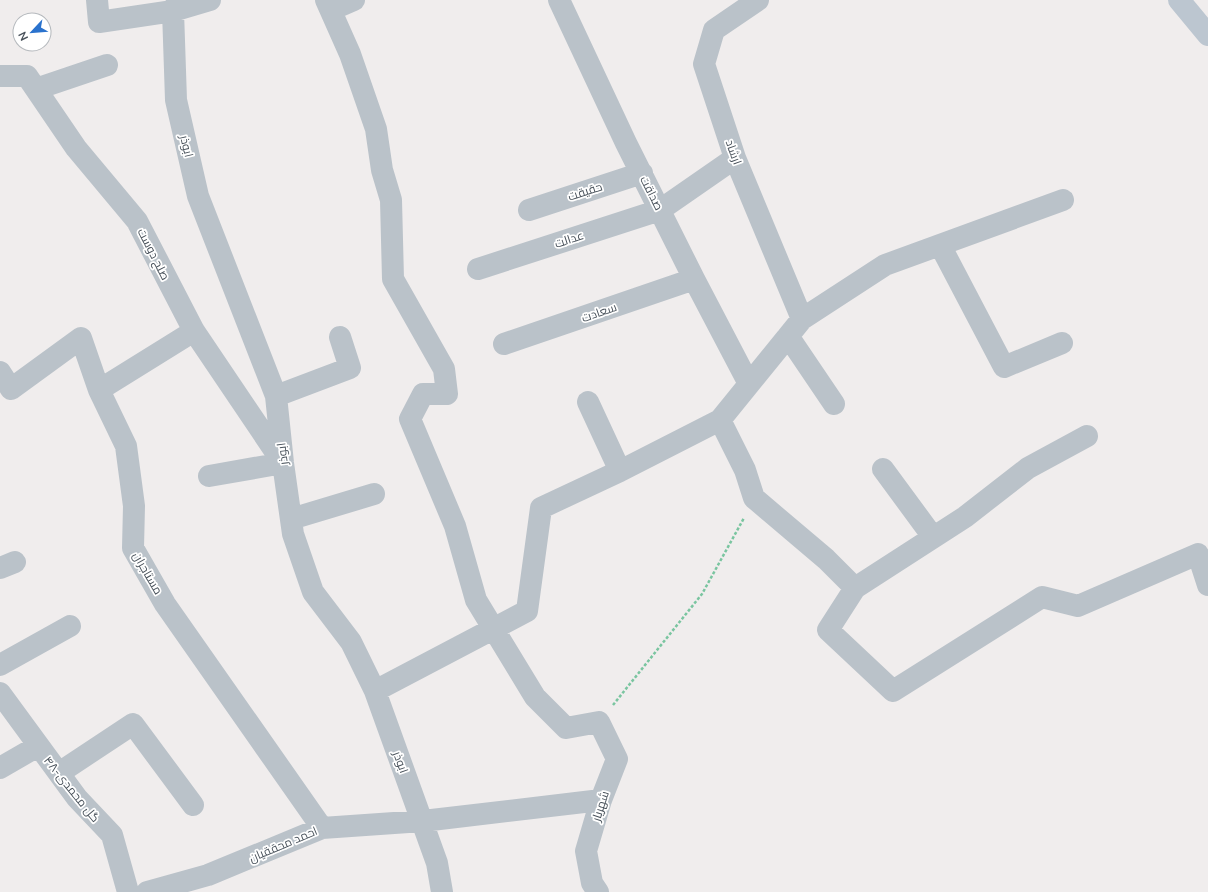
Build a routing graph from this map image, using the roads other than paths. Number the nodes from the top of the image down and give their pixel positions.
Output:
1 (97, 0) edge
2 (210, 0) edge
3 (354, 0) edge
4 (559, 0) edge
5 (758, 0) edge
6 (1179, 0) edge
7 (328, 5) edge
8 (175, 6) edge
9 (1208, 35) edge
10 (107, 65) dead end
11 (0, 76) edge
12 (36, 89) junction
13 (736, 158) junction
14 (642, 173) junction
15 (1063, 200) dead end
16 (529, 210) dead end
17 (660, 210) junction
18 (940, 245) junction
19 (478, 269) dead end
20 (694, 279) junction
21 (802, 319) junction
22 (194, 331) junction
23 (788, 336) junction
24 (340, 337) dead end
25 (1062, 343) dead end
26 (504, 344) dead end
27 (0, 372) edge
28 (749, 384) junction
29 (99, 390) junction
30 (276, 396) junction
31 (588, 402) dead end
32 (834, 404) dead end
33 (720, 420) junction
34 (1087, 436) dead end
35 (283, 463) junction
36 (883, 469) dead end
37 (620, 471) junction
38 (212, 473) dead end
39 (374, 494) dead end
40 (291, 519) junction
41 (934, 537) junction
42 (1208, 585) edge
43 (855, 588) junction
44 (70, 626) dead end
45 (494, 628) junction
46 (0, 665) edge
47 (375, 691) junction
48 (0, 693) edge
49 (38, 746) junction
50 (0, 768) edge
51 (59, 773) junction
52 (601, 800) junction
53 (193, 805) dead end
54 (423, 822) junction
55 (322, 828) junction
56 (128, 892) edge
57 (147, 892) edge
58 (442, 892) edge
59 (598, 892) edge

1 - 8 street
2 - 8 street
3 - 7 street
4 - 14 street, صداقت
5 - 13 street, ارشاد
6 - 9 main road
7 - 45 street
8 - 30 street, ابوذر
10 - 12 street
11 - 12 street, صلح دوست
12 - 22 street, صلح دوست
13 - 17 street, عدالت
13 - 21 street, ارشاد
14 - 16 street, حقیقت
14 - 17 street, صداقت
15 - 18 street
17 - 19 street, عدالت
17 - 20 street, صداقت
18 - 21 street
18 - 25 street
20 - 26 street, سعادت
20 - 28 street, صداقت
21 - 23 street
22 - 29 street
22 - 35 street, صلح دوست
23 - 28 street
23 - 32 street
24 - 30 street
27 - 29 street, مستاجران
28 - 33 street
29 - 55 street, مستاجران
30 - 35 street, ابوذر
31 - 37 street
33 - 37 street
33 - 43 street
34 - 41 street
35 - 38 street
35 - 40 street, ابوذر
36 - 41 street
37 - 45 street
39 - 40 street
40 - 47 street, ابوذر
41 - 43 street
42 - 43 street
44 - 46 street
45 - 47 street
45 - 52 street, شهریار
47 - 54 street, ابوذر
48 - 49 street, ۴۸-گل محمدی
49 - 50 street
49 - 51 street, ۴۸-گل محمدی
51 - 53 street
51 - 56 street, ۴۸-گل محمدی
52 - 54 street, احمد محققیان
52 - 59 street, شهریار
54 - 55 street, احمد محققیان
54 - 58 street, ابوذر
55 - 57 street, احمد محققیان

